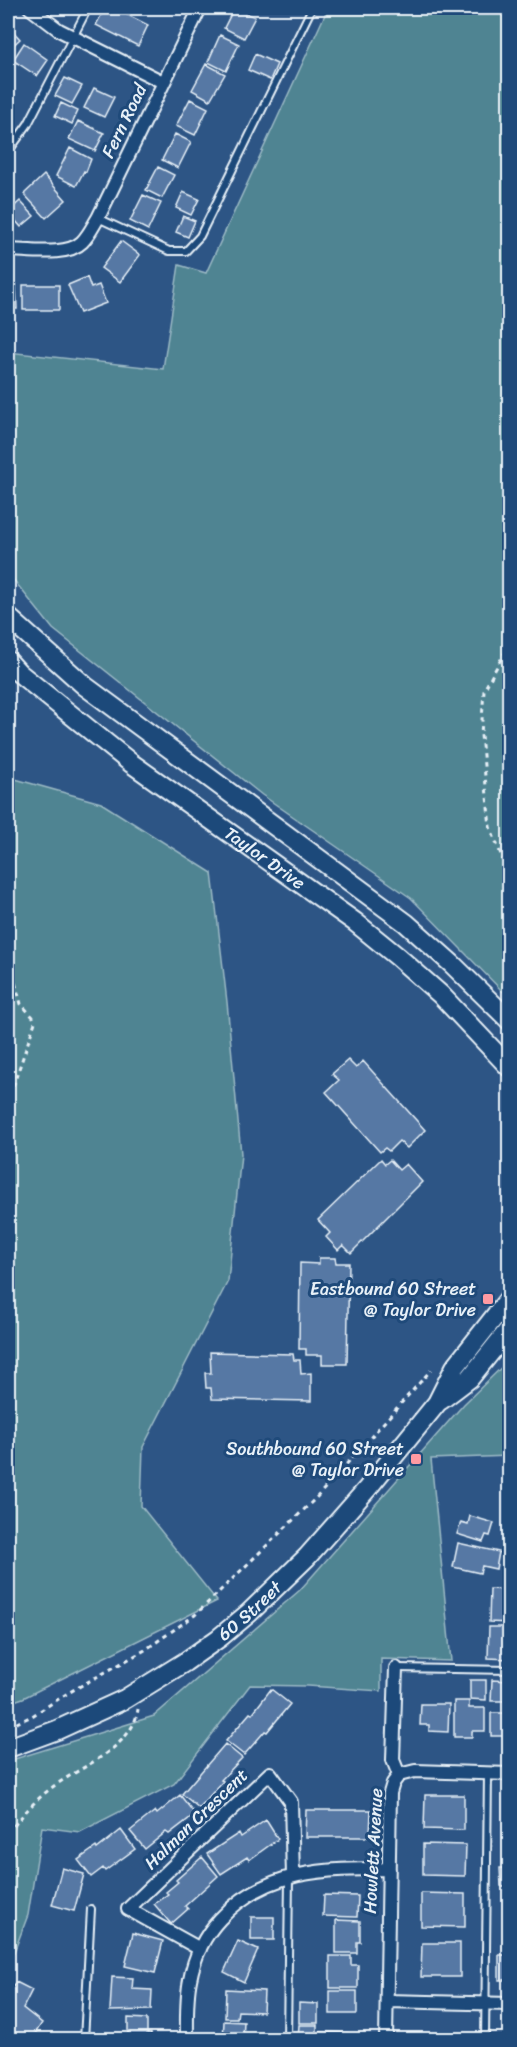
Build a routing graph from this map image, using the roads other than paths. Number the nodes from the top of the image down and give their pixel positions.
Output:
1 (30, 8) edge
2 (88, 8) edge
3 (200, 8) edge
4 (312, 8) edge
5 (74, 38) junction
6 (163, 82) junction
7 (9, 149) edge
8 (98, 218) junction
9 (8, 250) edge
10 (8, 617) edge
11 (8, 661) edge
12 (510, 1021) edge
13 (510, 1068) edge
14 (510, 1297) edge
15 (510, 1328) edge
16 (437, 1403) junction
17 (396, 1668) joint
18 (510, 1670) edge
19 (8, 1748) edge
20 (488, 1773) junction
21 (510, 1774) edge
22 (399, 1775) junction
23 (389, 1869) junction
24 (291, 1876) junction
25 (91, 1909) dead end
26 (200, 1949) junction
27 (387, 2001) junction
28 (486, 2004) junction
29 (510, 2004) edge
30 (84, 2040) edge
31 (187, 2040) edge
32 (287, 2040) edge
33 (386, 2040) edge
34 (486, 2040) edge

1 - 5 street
2 - 5 lane
3 - 6 street, Fern Road
4 - 8 lane
5 - 6 street
5 - 7 lane
6 - 8 street, Fern Road
8 - 9 street, Fern Road
10 - 12 main road, Taylor Drive
11 - 13 main road, Taylor Drive
14 - 16 main road, 60 Street
15 - 16 main road, 60 Street
16 - 19 main road, 60 Street
17 - 18 lane
17 - 22 street, Howlett Avenue
20 - 21 street
20 - 22 street
20 - 28 lane
22 - 23 street, Howlett Avenue
23 - 24 street
23 - 27 street, Howlett Avenue
24 - 26 street
24 - 26 street, Halman Crescent
24 - 32 lane
25 - 30 lane
26 - 31 street
27 - 28 street
27 - 33 street, Howlett Avenue
28 - 29 street
28 - 34 lane

